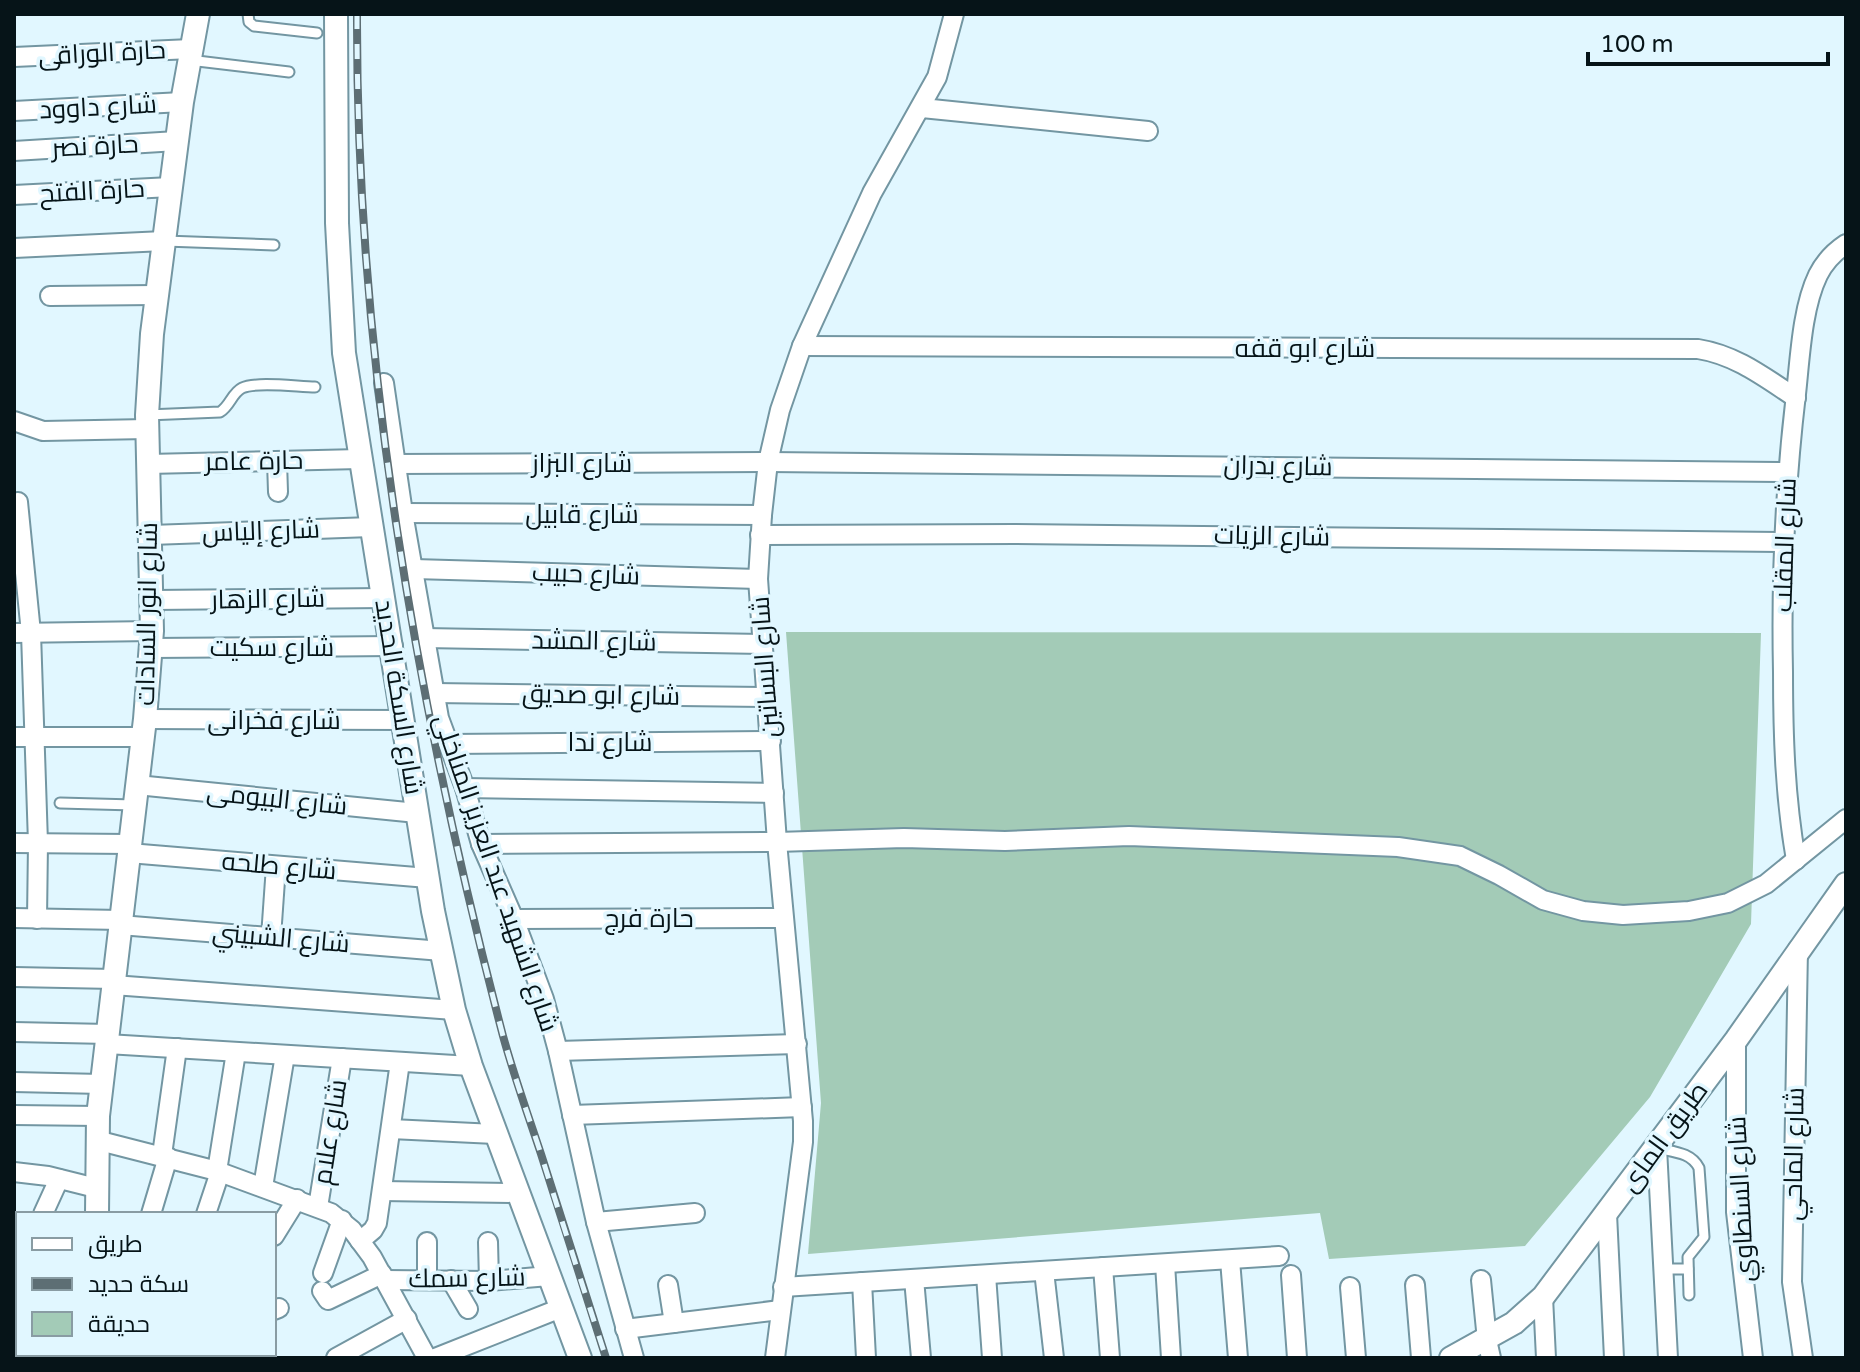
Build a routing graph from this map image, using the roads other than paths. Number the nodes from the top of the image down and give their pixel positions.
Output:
1 (198, 14) edge
2 (248, 14) edge
3 (336, 14) edge
4 (954, 14) edge
5 (317, 33) dead end
6 (190, 54) junction
7 (14, 57) edge
8 (289, 72) dead end
9 (182, 102) junction
10 (922, 108) junction
11 (14, 111) edge
12 (1148, 131) dead end
13 (177, 141) junction
14 (14, 151) edge
15 (171, 187) junction
16 (14, 195) edge
17 (164, 241) junction
18 (1846, 244) edge
19 (274, 245) dead end
20 (14, 248) edge
21 (156, 295) junction
22 (50, 296) dead end
23 (802, 346) junction
24 (384, 383) dead end
25 (315, 387) dead end
26 (1796, 398) junction
27 (14, 421) edge
28 (147, 422) junction
29 (360, 459) junction
30 (277, 461) junction
31 (768, 462) junction
32 (148, 464) junction
33 (395, 464) junction
34 (1787, 472) junction
35 (278, 492) dead end
36 (18, 502) dead end
37 (403, 513) junction
38 (762, 515) junction
39 (371, 527) junction
40 (151, 535) junction
41 (760, 535) junction
42 (1783, 542) junction
43 (414, 569) junction
44 (758, 579) junction
45 (384, 598) junction
46 (153, 600) junction
47 (23, 633) edge
48 (424, 638) junction
49 (151, 639) junction
50 (763, 644) junction
51 (393, 646) junction
52 (434, 693) junction
53 (767, 697) junction
54 (404, 720) junction
55 (144, 728) junction
56 (14, 737) edge
57 (35, 737) junction
58 (771, 741) junction
59 (449, 744) junction
60 (465, 788) junction
61 (774, 793) junction
62 (136, 795) junction
63 (60, 803) dead end
64 (417, 813) junction
65 (1846, 819) edge
66 (777, 842) junction
67 (14, 843) edge
68 (38, 843) junction
69 (481, 844) junction
70 (130, 849) junction
71 (1796, 860) junction
72 (276, 866) junction
73 (428, 878) junction
74 (1846, 884) edge
75 (14, 918) edge
76 (783, 918) junction
77 (37, 919) junction
78 (514, 919) junction
79 (120, 923) junction
80 (271, 937) junction
81 (1798, 949) junction
82 (442, 951) junction
83 (14, 977) edge
84 (113, 982) junction
85 (454, 1010) junction
86 (14, 1032) edge
87 (107, 1039) junction
88 (1736, 1040) junction
89 (797, 1044) junction
90 (177, 1048) junction
91 (558, 1051) junction
92 (236, 1052) junction
93 (285, 1055) junction
94 (342, 1058) junction
95 (400, 1062) junction
96 (471, 1066) junction
97 (14, 1082) edge
98 (102, 1084) junction
99 (802, 1107) junction
100 (14, 1115) edge
101 (572, 1115) junction
102 (98, 1116) junction
103 (391, 1129) junction
104 (495, 1134) junction
105 (96, 1140) junction
106 (1657, 1148) junction
107 (165, 1156) junction
108 (14, 1172) edge
109 (218, 1172) junction
110 (59, 1179) junction
111 (263, 1187) junction
112 (96, 1188) junction
113 (382, 1191) junction
114 (518, 1193) junction
115 (297, 1199) junction
116 (318, 1207) junction
117 (44, 1212) edge
118 (97, 1212) edge
119 (154, 1212) edge
120 (207, 1212) edge
121 (695, 1213) dead end
122 (1607, 1214) junction
123 (342, 1220) junction
124 (596, 1222) junction
125 (276, 1233) edge
126 (360, 1241) junction
127 (427, 1242) dead end
128 (488, 1242) dead end
129 (1279, 1256) dead end
130 (1230, 1260) junction
131 (1165, 1264) junction
132 (1103, 1267) junction
133 (1663, 1269) junction
134 (1688, 1269) junction
135 (1044, 1271) junction
136 (986, 1275) junction
137 (1291, 1275) dead end
138 (549, 1276) junction
139 (384, 1277) junction
140 (914, 1279) junction
141 (427, 1280) junction
142 (451, 1280) junction
143 (1481, 1280) dead end
144 (489, 1281) junction
145 (862, 1282) junction
146 (668, 1285) dead end
147 (1415, 1285) dead end
148 (783, 1287) junction
149 (1350, 1287) dead end
150 (1689, 1295) dead end
151 (1543, 1297) junction
152 (561, 1308) junction
153 (468, 1309) dead end
154 (780, 1310) junction
155 (407, 1319) junction
156 (674, 1323) junction
157 (625, 1329) junction
158 (377, 1335) junction
159 (1489, 1349) edge
160 (336, 1358) edge
161 (357, 1358) edge
162 (427, 1358) edge
163 (435, 1358) edge
164 (580, 1358) edge
165 (634, 1358) edge
166 (775, 1358) edge
167 (866, 1358) edge
168 (921, 1358) edge
169 (992, 1358) edge
170 (1054, 1358) edge
171 (1110, 1358) edge
172 (1171, 1358) edge
173 (1238, 1358) edge
174 (1297, 1358) edge
175 (1356, 1358) edge
176 (1421, 1358) edge
177 (1451, 1358) edge
178 (1546, 1358) edge
179 (1614, 1358) edge
180 (1668, 1358) edge
181 (1753, 1358) edge
182 (1803, 1358) edge

1 - 6 street, شارع انور السادات
2 - 5 lane
3 - 29 street, شارع السكة الحديد
4 - 10 street, شارع البساتين
6 - 7 street, حارة الوراقى
6 - 8 lane
6 - 9 street, شارع انور السادات
9 - 11 street, شارع داوود
9 - 13 street, شارع انور السادات
10 - 12 street
10 - 23 street, شارع البساتين
13 - 14 street, حارة نصر
13 - 15 street, شارع انور السادات
15 - 16 street, حارة الفتح
15 - 17 street, شارع انور السادات
17 - 19 lane
17 - 20 street
17 - 21 street, شارع انور السادات
18 - 26 street, شارع المقلب
21 - 22 street
21 - 28 street, شارع انور السادات
23 - 26 street, شارع ابو قفه
23 - 31 street, شارع البساتين
24 - 33 street, شارع الشهيد عبد العزيز المناخلي
25 - 28 lane
26 - 34 street, شارع المقلب
27 - 28 street
28 - 32 street, شارع انور السادات
29 - 30 street, حارة عامر
29 - 39 street, شارع السكة الحديد
30 - 32 street, حارة عامر
30 - 35 street
31 - 33 street, شارع البزاز
31 - 34 street, شارع بدران
31 - 38 street, شارع البساتين
32 - 40 street, شارع انور السادات
33 - 37 street, شارع الشهيد عبد العزيز المناخلي
34 - 42 street, شارع المقلب
36 - 47 street
37 - 38 street, شارع قابيل
37 - 43 street, شارع الشهيد عبد العزيز المناخلي
38 - 41 street, شارع البساتين
39 - 40 street, شارع إلياس
39 - 45 street, شارع السكة الحديد
40 - 46 street, شارع انور السادات
41 - 42 street, شارع الزيات
41 - 44 street, شارع البساتين
42 - 71 street, شارع المقلب
43 - 44 street, شارع حبيب
43 - 48 street, شارع الشهيد عبد العزيز المناخلي
44 - 50 street, شارع البساتين
45 - 46 street, شارع الزهار
45 - 51 street, شارع السكة الحديد
46 - 49 street, شارع انور السادات
47 - 49 street, شارع سكيت
47 - 57 street
48 - 50 street, شارع المشد
48 - 52 street, شارع الشهيد عبد العزيز المناخلي
49 - 51 street, شارع سكيت
49 - 55 street, شارع انور السادات
50 - 53 street, شارع البساتين
51 - 54 street, شارع السكة الحديد
52 - 53 street, شارع ابو صديق
52 - 59 street, شارع الشهيد عبد العزيز المناخلي
53 - 58 street, شارع البساتين
54 - 55 street, شارع فخرانى
54 - 64 street, شارع السكة الحديد
55 - 57 street, شارع فخرانى
55 - 62 street, شارع انور السادات
56 - 57 street, شارع فخرانى
57 - 68 street
58 - 59 street, شارع ندا
58 - 61 street, شارع البساتين
59 - 60 street, شارع الشهيد عبد العزيز المناخلي
60 - 61 street
60 - 69 street, شارع الشهيد عبد العزيز المناخلي
61 - 66 street, شارع البساتين
62 - 63 lane
62 - 64 street, شارع البيومى
62 - 70 street, شارع انور السادات
64 - 73 street, شارع السكة الحديد
65 - 71 street
66 - 69 street
66 - 71 street
66 - 76 street, شارع البساتين
67 - 68 street, شارع طلحه
68 - 70 street, شارع طلحه
68 - 77 street
69 - 78 street, شارع الشهيد عبد العزيز المناخلي
70 - 72 street, شارع طلحه
70 - 79 street, شارع انور السادات
72 - 73 street, شارع طلحه
72 - 80 street
73 - 82 street, شارع السكة الحديد
74 - 81 street, طريق الماى
75 - 77 street, شارع الشبيني
76 - 78 street, حارة فرج
76 - 89 street, شارع البساتين
77 - 79 street, شارع الشبيني
78 - 91 street, شارع الشهيد عبد العزيز المناخلي
79 - 80 street, شارع الشبيني
79 - 84 street, شارع انور السادات
80 - 82 street, شارع الشبيني
81 - 88 street, طريق الماى
81 - 182 street, شارع الماحي
82 - 85 street, شارع السكة الحديد
83 - 84 street
84 - 85 street
84 - 87 street, شارع انور السادات
85 - 96 street, شارع السكة الحديد
86 - 87 street
87 - 90 street
87 - 98 street, شارع انور السادات
88 - 106 street, طريق الماى
88 - 181 street, شارع السنطاوي
89 - 91 street
89 - 99 street, شارع البساتين
90 - 92 street
90 - 107 street
91 - 101 street, شارع الشهيد عبد العزيز المناخلي
92 - 93 street
92 - 109 street
93 - 94 street
93 - 111 street
94 - 95 street
94 - 116 street, شارع علام
95 - 96 street
95 - 103 street
96 - 104 street, شارع السكة الحديد
97 - 98 street
98 - 102 street, شارع انور السادات
99 - 101 street
99 - 148 street, شارع البساتين
100 - 102 street
101 - 124 street, شارع الشهيد عبد العزيز المناخلي
102 - 105 street, شارع انور السادات
103 - 104 street
103 - 113 street
104 - 114 street, شارع السكة الحديد
105 - 107 street
105 - 112 street, شارع انور السادات
106 - 122 street, طريق الماى
106 - 133 street
106 - 134 lane
107 - 109 street
107 - 119 street
108 - 110 street
109 - 111 street
109 - 120 street
110 - 112 street
110 - 117 street
111 - 115 street
112 - 118 street, شارع انور السادات
113 - 114 street
113 - 126 street
114 - 138 street, شارع السكة الحديد
115 - 116 street
115 - 125 street
116 - 123 street
121 - 124 street
122 - 151 street, طريق الماى
122 - 179 street
123 - 126 street
123 - 139 street
124 - 157 street, شارع الشهيد عبد العزيز المناخلي
126 - 139 street
127 - 141 street
128 - 144 street
129 - 130 street
130 - 131 street
130 - 173 street
131 - 132 street
131 - 172 street
132 - 135 street
132 - 171 street
133 - 134 lane
133 - 180 street
134 - 150 lane
135 - 136 street
135 - 170 street
136 - 140 street
136 - 169 street
137 - 174 street
138 - 144 street, شارع سمك
138 - 152 street, شارع السكة الحديد
139 - 141 street, شارع سمك
139 - 155 street
140 - 145 street
140 - 168 street
141 - 142 street, شارع سمك
142 - 144 street, شارع سمك
142 - 153 street
143 - 159 street
145 - 148 street
145 - 167 street
146 - 156 street
147 - 176 street
148 - 154 street, شارع البساتين
149 - 175 street
151 - 159 street, طريق الماى
151 - 178 street
152 - 163 street
152 - 164 street, شارع السكة الحديد
154 - 156 street
154 - 166 street, شارع البساتين
155 - 158 street
155 - 162 street
156 - 157 street
157 - 165 street, شارع الشهيد عبد العزيز المناخلي
158 - 160 street
158 - 161 street
159 - 177 street, طريق الماى

